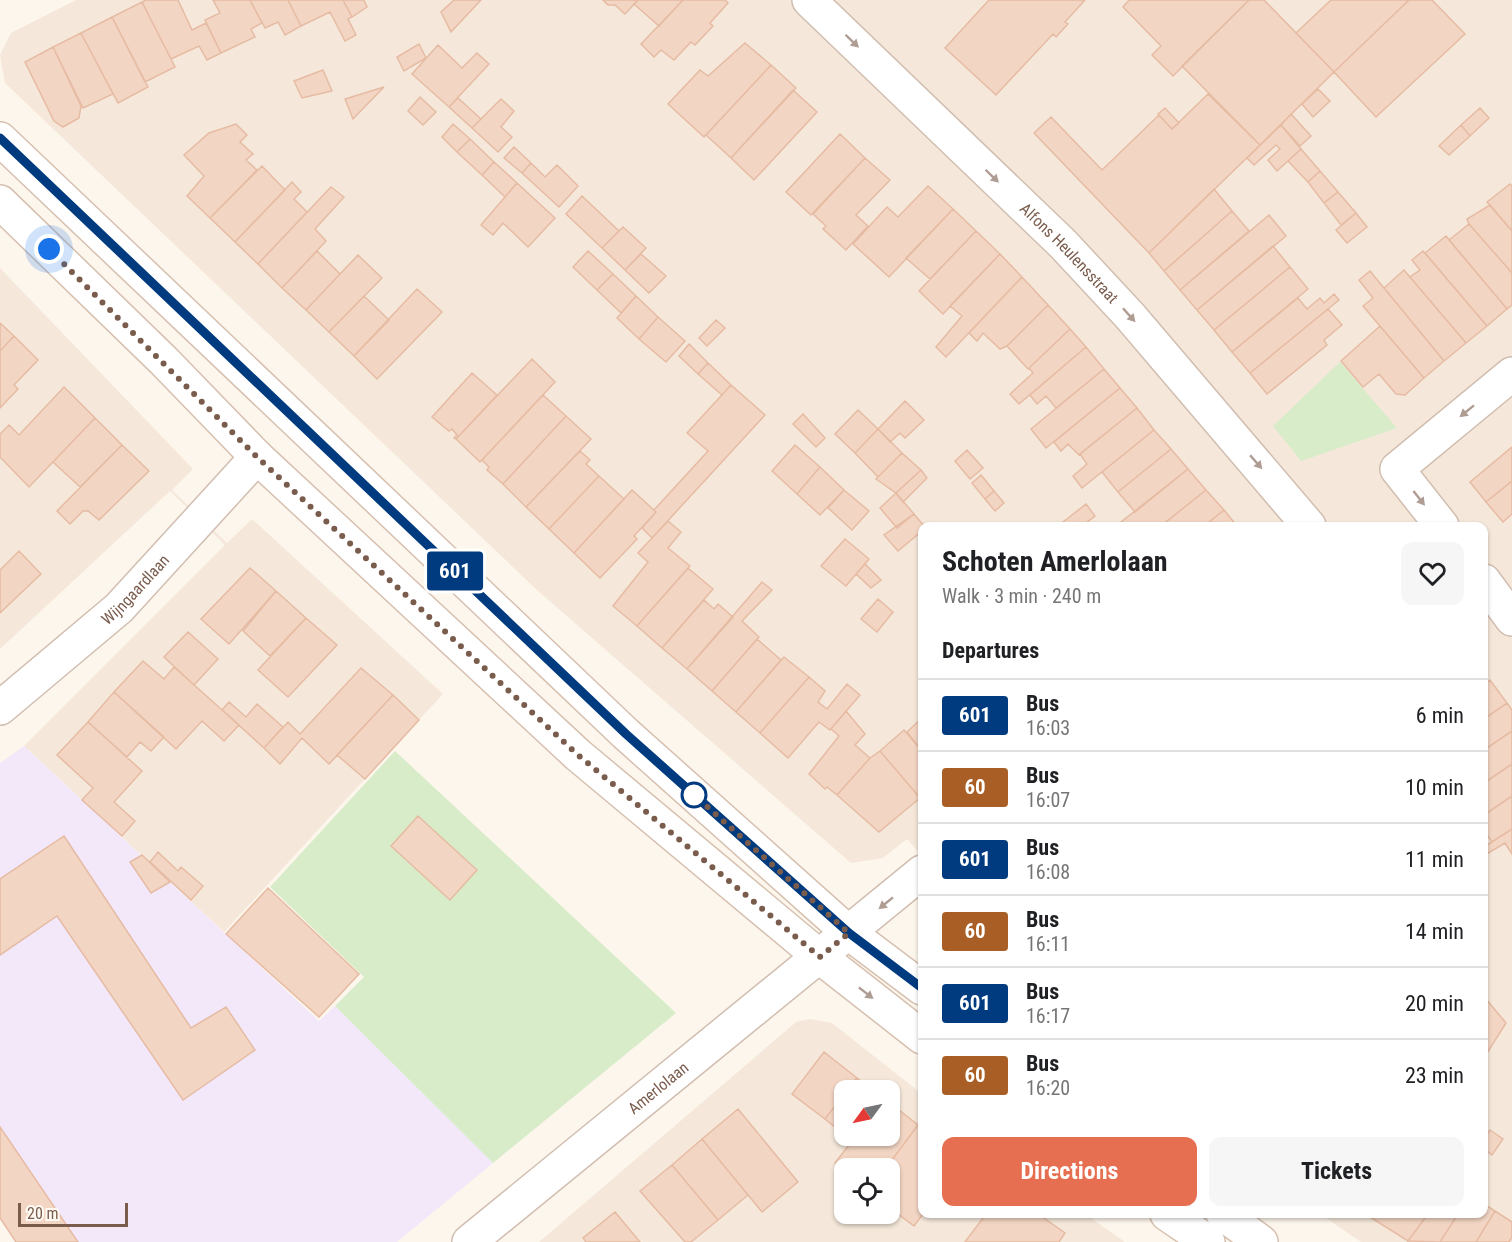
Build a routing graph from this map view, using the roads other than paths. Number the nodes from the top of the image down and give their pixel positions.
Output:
1 (809, 0) edge
2 (0, 139) edge
3 (0, 202) edge
4 (1512, 374) edge
5 (257, 457) junction
6 (1306, 522) edge
7 (1439, 522) edge
8 (1488, 586) edge
9 (1512, 619) edge
10 (0, 708) edge
11 (918, 875) edge
12 (849, 933) junction
13 (820, 957) junction
14 (918, 985) edge
15 (918, 1034) edge
16 (1173, 1218) edge
17 (1228, 1218) edge
18 (469, 1242) edge
19 (1208, 1242) edge
20 (1260, 1242) edge

1 -> 6 main road, Alfons Heulensstraat
2 - 12 main road
3 - 5 main road
4 -> 7 main road
5 - 10 main road, Wijngaardlaan
5 - 13 main road
8 - 9 main road
11 -> 12 main road
12 - 13 main road, Amerlolaan
12 - 14 main road
13 -> 15 main road
13 - 18 main road, Amerlolaan
16 - 19 main road
17 - 20 main road

